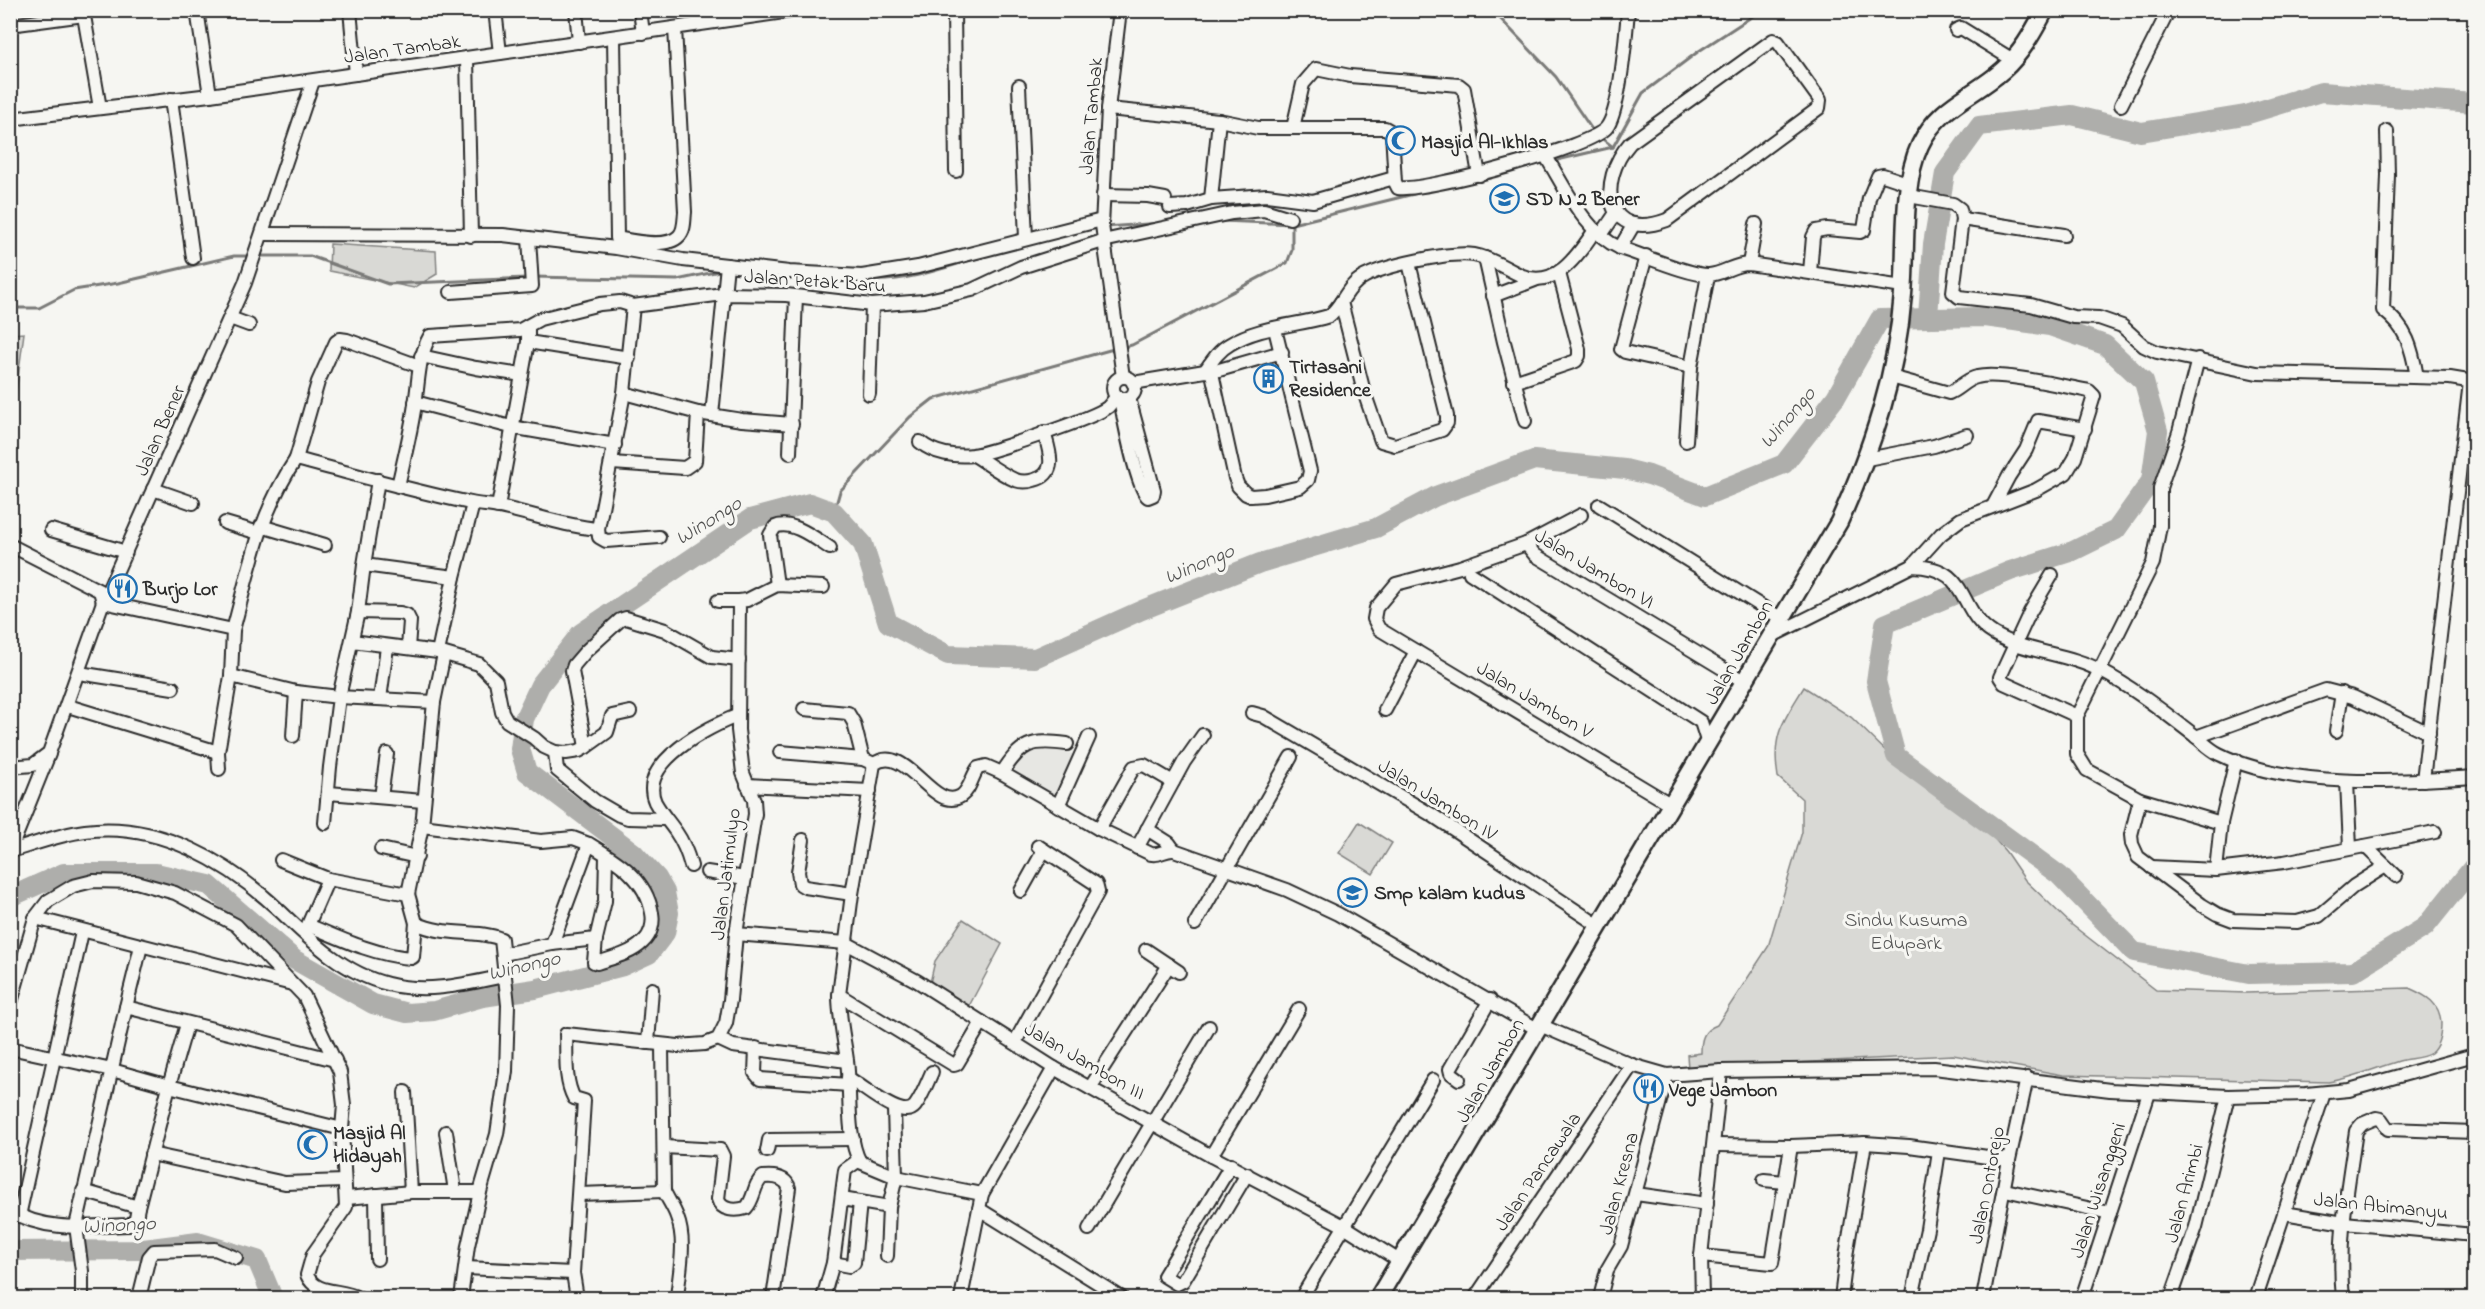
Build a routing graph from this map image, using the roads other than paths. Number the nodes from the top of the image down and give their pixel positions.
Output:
1 (197, 10) edge
2 (350, 10) edge
3 (495, 10) edge
4 (576, 10) edge
5 (640, 10) edge
6 (798, 10) edge
7 (954, 10) edge
8 (1120, 10) edge
9 (1628, 10) edge
10 (2045, 10) edge
11 (2169, 10) edge
12 (83, 13) edge
13 (10, 25) edge
14 (675, 28) junction
15 (1956, 30) dead end
16 (643, 33) junction
17 (614, 37) junction
18 (579, 42) junction
19 (501, 53) junction
20 (467, 58) junction
21 (2013, 60) junction
22 (357, 74) junction
23 (313, 81) junction
24 (1019, 86) dead end
25 (210, 95) junction
26 (171, 99) junction
27 (2121, 105) dead end
28 (100, 108) junction
29 (1108, 108) junction
30 (10, 119) edge
31 (1220, 120) junction
32 (1293, 128) junction
33 (2387, 131) dead end
34 (1548, 160) junction
35 (956, 171) dead end
36 (1479, 175) junction
37 (1394, 177) junction
38 (1909, 190) junction
39 (1103, 195) junction
40 (1211, 199) junction
41 (1616, 213) junction
42 (1290, 218) dead end
43 (1962, 219) junction
44 (1634, 224) junction
45 (1756, 224) dead end
46 (1102, 230) junction
47 (1598, 233) junction
48 (262, 234) junction
49 (2064, 235) dead end
50 (471, 236) junction
51 (529, 238) junction
52 (1026, 238) junction
53 (1620, 248) junction
54 (1646, 256) junction
55 (193, 258) dead end
56 (1485, 258) junction
57 (1409, 263) junction
58 (1749, 264) junction
59 (727, 265) junction
60 (1810, 272) junction
61 (1559, 273) junction
62 (1708, 275) junction
63 (1534, 280) junction
64 (1903, 291) junction
65 (451, 292) dead end
66 (723, 294) junction
67 (796, 296) junction
68 (1493, 296) junction
69 (1341, 302) junction
70 (633, 306) junction
71 (872, 306) junction
72 (230, 318) junction
73 (249, 325) dead end
74 (528, 326) junction
75 (1275, 328) junction
76 (528, 342) junction
77 (1282, 352) junction
78 (629, 358) junction
79 (2198, 359) junction
80 (420, 361) junction
81 (1691, 367) junction
82 (1209, 369) junction
83 (522, 375) junction
84 (2417, 377) junction
85 (1891, 378) junction
86 (1128, 380) junction
87 (1514, 382) junction
88 (2472, 382) edge
89 (624, 393) junction
90 (869, 394) dead end
91 (1122, 397) junction
92 (415, 402) junction
93 (698, 413) junction
94 (712, 415) junction
95 (1525, 421) dead end
96 (792, 424) junction
97 (511, 427) junction
98 (2085, 429) junction
99 (1044, 432) junction
100 (1968, 435) dead end
101 (1686, 441) dead end
102 (920, 442) dead end
103 (615, 446) junction
104 (790, 453) dead end
105 (974, 455) junction
106 (296, 459) junction
107 (1867, 459) junction
108 (612, 463) junction
109 (1145, 479) dead end
110 (378, 480) junction
111 (398, 486) junction
112 (153, 489) junction
113 (193, 503) dead end
114 (473, 504) junction
115 (1599, 505) dead end
116 (1993, 506) junction
117 (498, 507) junction
118 (1581, 515) dead end
119 (225, 523) dead end
120 (260, 529) junction
121 (598, 529) junction
122 (51, 530) dead end
123 (659, 537) dead end
124 (1526, 544) junction
125 (10, 545) edge
126 (325, 545) dead end
127 (830, 548) dead end
128 (126, 552) junction
129 (364, 566) junction
130 (1912, 566) junction
131 (1470, 573) dead end
132 (2052, 575) dead end
133 (454, 577) junction
134 (777, 585) junction
135 (823, 587) dead end
136 (718, 601) dead end
137 (739, 601) junction
138 (103, 602) junction
139 (358, 612) junction
140 (1782, 618) junction
141 (1379, 629) joint
142 (233, 630) junction
143 (1772, 636) junction
144 (352, 641) junction
145 (2015, 644) junction
146 (387, 647) junction
147 (408, 648) junction
148 (1416, 651) junction
149 (441, 653) junction
150 (739, 660) junction
151 (2100, 670) junction
152 (78, 673) junction
153 (231, 676) junction
154 (1745, 682) junction
155 (173, 688) dead end
156 (296, 692) junction
157 (2342, 693) junction
158 (339, 697) junction
159 (380, 699) junction
160 (434, 702) junction
161 (68, 706) junction
162 (804, 709) dead end
163 (1385, 710) dead end
164 (630, 712) dead end
165 (1252, 713) dead end
166 (737, 716) junction
167 (2078, 716) junction
168 (2336, 731) dead end
169 (2429, 733) junction
170 (1203, 735) dead end
171 (292, 736) dead end
172 (1089, 737) dead end
173 (2196, 737) junction
174 (1066, 744) dead end
175 (1708, 744) junction
176 (586, 747) junction
177 (218, 752) junction
178 (555, 752) junction
179 (780, 752) dead end
180 (49, 753) junction
181 (387, 754) dead end
182 (1291, 757) dead end
183 (2236, 760) junction
184 (868, 761) junction
185 (10, 766) edge
186 (219, 769) dead end
187 (1002, 773) junction
188 (2475, 777) edge
189 (2423, 780) junction
190 (2347, 781) junction
191 (1173, 782) junction
192 (747, 785) junction
193 (870, 791) junction
194 (329, 793) junction
195 (381, 797) junction
196 (2140, 799) junction
197 (423, 801) junction
198 (1670, 804) junction
199 (1058, 806) junction
200 (665, 819) junction
201 (325, 823) dead end
202 (2221, 823) junction
203 (422, 826) junction
204 (1099, 829) junction
205 (1147, 829) junction
206 (2435, 832) dead end
207 (803, 840) dead end
208 (589, 844) junction
209 (2366, 846) junction
210 (1137, 848) junction
211 (2350, 848) junction
212 (381, 849) dead end
213 (1174, 850) junction
214 (11, 851) edge
215 (606, 855) junction
216 (417, 857) junction
217 (281, 860) dead end
218 (692, 866) dead end
219 (2151, 867) junction
220 (2385, 867) junction
221 (1227, 868) junction
222 (2216, 870) junction
223 (707, 872) dead end
224 (2396, 876) dead end
225 (745, 878) junction
226 (328, 879) junction
227 (1021, 891) dead end
228 (408, 894) junction
229 (852, 894) junction
230 (35, 918) junction
231 (416, 923) junction
232 (1195, 924) dead end
233 (1599, 926) junction
234 (306, 930) junction
235 (82, 932) junction
236 (736, 934) junction
237 (596, 939) junction
238 (846, 943) junction
239 (552, 944) junction
240 (141, 946) junction
241 (1146, 950) dead end
242 (503, 954) junction
243 (504, 978) junction
244 (293, 984) junction
245 (652, 989) dead end
246 (839, 995) junction
247 (1490, 1000) junction
248 (10, 1006) edge
249 (126, 1008) junction
250 (1299, 1008) dead end
251 (982, 1022) junction
252 (187, 1024) junction
253 (1209, 1027) dead end
254 (1539, 1027) junction
255 (718, 1039) junction
256 (648, 1042) junction
257 (1014, 1042) junction
258 (662, 1046) junction
259 (10, 1048) edge
260 (756, 1048) junction
261 (2475, 1054) edge
262 (54, 1057) junction
263 (335, 1060) junction
264 (848, 1061) junction
265 (1632, 1065) junction
266 (1054, 1068) junction
267 (112, 1070) junction
268 (1721, 1071) junction
269 (932, 1072) dead end
270 (1667, 1075) junction
271 (2027, 1078) junction
272 (1459, 1079) dead end
273 (1433, 1080) dead end
274 (849, 1082) junction
275 (169, 1086) junction
276 (1090, 1088) junction
277 (405, 1092) dead end
278 (2148, 1093) junction
279 (2324, 1093) junction
280 (2228, 1096) junction
281 (894, 1109) junction
282 (1151, 1121) junction
283 (342, 1129) junction
284 (446, 1132) dead end
285 (2475, 1132) edge
286 (853, 1139) junction
287 (1865, 1143) junction
288 (1714, 1145) junction
289 (1791, 1146) junction
290 (664, 1147) junction
291 (767, 1151) dead end
292 (1939, 1151) junction
293 (151, 1154) junction
294 (1210, 1156) junction
295 (859, 1160) junction
296 (2009, 1160) junction
297 (1231, 1165) junction
298 (1246, 1174) junction
299 (896, 1177) junction
300 (1764, 1180) dead end
301 (344, 1181) junction
302 (1785, 1182) junction
303 (2005, 1190) junction
304 (83, 1191) junction
305 (455, 1191) junction
306 (664, 1191) junction
307 (411, 1192) junction
308 (480, 1192) junction
309 (579, 1194) junction
310 (982, 1194) junction
311 (1636, 1194) junction
312 (376, 1195) junction
313 (347, 1198) junction
314 (842, 1199) junction
315 (860, 1202) junction
316 (1707, 1204) junction
317 (138, 1207) junction
318 (889, 1207) junction
319 (979, 1209) junction
320 (15, 1213) edge
321 (2110, 1213) junction
322 (2284, 1213) junction
323 (2344, 1223) junction
324 (75, 1226) junction
325 (1344, 1226) junction
326 (1089, 1229) dead end
327 (2475, 1235) edge
328 (887, 1256) dead end
329 (1701, 1256) junction
330 (236, 1258) dead end
331 (377, 1258) dead end
332 (1401, 1262) junction
333 (833, 1263) junction
334 (466, 1268) junction
335 (573, 1273) junction
336 (1304, 1293) dead end
337 (82, 1299) edge
338 (139, 1299) edge
339 (358, 1299) edge
340 (461, 1299) edge
341 (577, 1299) edge
342 (677, 1299) edge
343 (773, 1299) edge
344 (824, 1299) edge
345 (961, 1299) edge
346 (1122, 1299) edge
347 (1378, 1299) edge
348 (1475, 1299) edge
349 (1600, 1299) edge
350 (1702, 1299) edge
351 (1841, 1299) edge
352 (1912, 1299) edge
353 (1983, 1299) edge
354 (2082, 1299) edge
355 (2172, 1299) edge
356 (2256, 1299) edge
357 (2343, 1299) edge

1 - 25 street
2 - 22 street
3 - 19 street
4 - 18 street
5 - 16 street
6 - 14 street, Jalan Tambak
7 - 35 street
8 - 29 street, Jalan Tambak
9 - 34 street
10 - 21 main road, Jalan Jambon
11 - 27 street
12 - 13 street
12 - 28 street
14 - 16 street, Jalan Tambak
14 - 17 street
15 - 21 street
16 - 17 street, Jalan Tambak
17 - 18 street, Jalan Tambak
18 - 19 street, Jalan Tambak
19 - 20 street, Jalan Tambak
20 - 22 street, Jalan Tambak
20 - 50 street
21 - 38 main road, Jalan Jambon
22 - 23 street, Jalan Tambak
23 - 25 street, Jalan Tambak
23 - 48 street, Jalan Bener
24 - 52 street
25 - 26 street, Jalan Tambak
26 - 28 street, Jalan Tambak
26 - 55 street
28 - 30 street, Jalan Tambak
29 - 31 street
29 - 39 street, Jalan Tambak
31 - 32 street
31 - 40 street
32 - 36 street
32 - 37 street
33 - 84 street
34 - 36 street
34 - 47 street
36 - 37 street
37 - 40 street
38 - 43 street
38 - 60 street
38 - 64 main road, Jalan Jambon
39 - 40 street
39 - 46 street, Jalan Tambak
41 - 44 street
41 - 44 street
41 - 47 street
42 - 46 street
43 - 49 street
43 - 79 street
44 - 53 street
45 - 58 street
46 - 52 street
46 - 71 street, Jalan Petak Baru
46 - 86 street, Jalan Tambak
47 - 53 street
47 - 61 street
48 - 50 street
48 - 72 street, Jalan Bener
50 - 51 street
51 - 59 street
51 - 65 street
52 - 59 street
53 - 54 street
54 - 62 street
54 - 81 street
56 - 57 street
56 - 63 street
56 - 68 street
57 - 69 street
57 - 69 street
58 - 60 street
58 - 62 street
59 - 66 street
60 - 64 street
61 - 63 street
61 - 87 street
62 - 81 street
63 - 68 street
64 - 85 main road, Jalan Jambon
66 - 67 street, Jalan Petak Baru
66 - 70 street, Jalan Petak Baru
66 - 94 street
67 - 71 street, Jalan Petak Baru
67 - 96 street
68 - 87 street
69 - 75 street
70 - 74 street, Jalan Petak Baru
70 - 78 street
71 - 90 street
72 - 73 street
72 - 112 street, Jalan Bener
74 - 76 street
74 - 80 street, Jalan Petak Baru
75 - 77 street
75 - 82 street
76 - 78 street
76 - 83 street
77 - 82 street
77 - 82 street
78 - 89 street
79 - 84 street
79 - 151 street
80 - 83 street
80 - 92 street
80 - 106 street
81 - 101 street
82 - 86 street
83 - 97 street
84 - 88 street
85 - 98 street
85 - 107 main road, Jalan Jambon
86 - 91 street
86 - 91 street
87 - 95 street
88 - 169 street
89 - 93 street
89 - 103 street
91 - 99 street
91 - 109 street
92 - 97 street
92 - 111 street
93 - 94 street
93 - 108 street
94 - 96 street
96 - 104 street
97 - 103 street
97 - 117 street
98 - 116 street
98 - 116 street
99 - 105 street
99 - 105 street
100 - 107 street
102 - 105 street
103 - 108 street
106 - 110 street
106 - 120 street
107 - 140 main road, Jalan Jambon
108 - 121 street
110 - 111 street
110 - 129 street
111 - 114 street
112 - 113 street
112 - 128 street, Jalan Bener
114 - 117 street
114 - 133 street
115 - 140 street
116 - 130 street
117 - 121 street
118 - 124 street
119 - 120 street
120 - 126 street
120 - 142 street
121 - 123 street
122 - 128 street
124 - 141 street, Jalan Jambon VI
124 - 154 street, Jalan Jambon VI
125 - 138 street
127 - 134 street
128 - 138 street, Jalan Bener
129 - 133 street
129 - 139 street
130 - 143 street
130 - 145 street
131 - 175 street
132 - 145 street
133 - 149 street
134 - 135 street
134 - 137 street
136 - 137 street
137 - 150 street, Jalan Jatimulyo
138 - 142 street
138 - 152 street, Jalan Bener
139 - 144 street
139 - 147 street
140 - 143 main road, Jalan Jambon
141 - 148 street, Jalan Jambon V
142 - 153 street
143 - 154 main road, Jalan Jambon
144 - 146 street
144 - 158 street
145 - 151 street
145 - 167 street
146 - 147 street
146 - 159 street
147 - 149 street
148 - 163 street
148 - 198 street, Jalan Jambon V
149 - 160 street
149 - 178 street
150 - 166 street, Jalan Jatimulyo
150 - 176 street
151 - 167 street
151 - 173 street
152 - 155 street
152 - 161 street, Jalan Bener
153 - 156 street
153 - 177 street
154 - 175 main road, Jalan Jambon
156 - 158 street
156 - 171 street
157 - 168 street
157 - 169 street
157 - 173 street
158 - 159 street
158 - 194 street
159 - 160 street
160 - 197 street
161 - 177 street
161 - 180 street, Jalan Bener
162 - 184 street
164 - 176 street
165 - 233 street, Jalan Jambon IV
166 - 192 street, Jalan Jatimulyo
166 - 200 street
167 - 196 street
169 - 189 street
170 - 191 street
172 - 199 street
173 - 183 street
174 - 187 street
175 - 198 main road, Jalan Jambon
176 - 178 street
177 - 186 street
178 - 200 street
179 - 184 street
180 - 185 street
180 - 214 street, Jalan Bener
181 - 195 street
182 - 221 street
183 - 190 street
183 - 202 street
184 - 187 street
184 - 193 street
187 - 199 street
188 - 189 street
189 - 190 street
190 - 211 street
191 - 204 street
191 - 205 street
192 - 193 street
192 - 225 street, Jalan Jatimulyo
193 - 229 street
194 - 195 street
194 - 201 street
195 - 197 street
196 - 202 street
196 - 219 street
197 - 203 street
198 - 233 main road, Jalan Jambon
199 - 204 street
200 - 218 street
202 - 222 street
203 - 208 street
203 - 216 street
204 - 210 street
205 - 210 street
205 - 213 street
206 - 209 street
207 - 229 street
208 - 215 street
208 - 239 street
209 - 211 street
209 - 220 street
210 - 213 street
211 - 222 street
212 - 216 street
213 - 221 street
214 - 234 street
215 - 237 street
215 - 237 street
216 - 228 street
217 - 226 street
219 - 220 street
219 - 222 street
220 - 224 street
221 - 232 street
221 - 247 street
223 - 225 street
225 - 236 street, Jalan Jatimulyo
226 - 228 street
226 - 234 street
227 - 257 street
228 - 231 street
229 - 238 street
230 - 235 street
230 - 244 street
230 - 248 street
231 - 234 street
231 - 242 street
233 - 254 main road, Jalan Jambon
234 - 243 street
235 - 240 street
235 - 262 street
236 - 238 street, Jalan Jambon III
236 - 255 street, Jalan Jatimulyo
237 - 239 street
238 - 246 street
238 - 251 street, Jalan Jambon III
239 - 242 street
240 - 244 street
240 - 249 street
241 - 276 street
242 - 243 street
243 - 308 street
244 - 263 street
245 - 256 street
246 - 251 street
246 - 264 street
247 - 254 street
247 - 272 street
249 - 252 street
249 - 267 street
250 - 294 street
251 - 257 street, Jalan Jambon III
252 - 263 street
252 - 275 street
253 - 282 street
254 - 265 street
254 - 332 main road, Jalan Jambon
255 - 258 street
255 - 260 street
256 - 258 street
256 - 309 street
257 - 266 street, Jalan Jambon III
258 - 290 street
259 - 262 street
260 - 264 street
260 - 274 street
261 - 279 street
262 - 267 street
262 - 320 street
263 - 283 street
264 - 274 street
265 - 270 street
265 - 348 street, Jalan Pancawala
266 - 276 street, Jalan Jambon III
266 - 310 street
267 - 275 street
267 - 304 street
268 - 270 street
268 - 271 street
268 - 288 street
269 - 281 street
270 - 311 street, Jalan Kresna
271 - 278 street
271 - 296 street, Jalan Ontorejo
273 - 325 street
274 - 281 street
274 - 286 street
275 - 283 street
275 - 293 street
276 - 282 street, Jalan Jambon III
277 - 307 street
278 - 280 street
278 - 321 street, Jalan Wisanggeni
279 - 280 street
279 - 322 street
280 - 355 street, Jalan Arimbi
281 - 299 street
282 - 294 street, Jalan Jambon III
282 - 326 street
283 - 301 street
284 - 305 street
285 - 323 street
286 - 291 street
286 - 295 street
287 - 289 street
287 - 292 street
287 - 351 street
288 - 289 street
288 - 316 street
289 - 302 street
290 - 306 street
290 - 343 street
292 - 296 street
292 - 352 street
293 - 301 street
293 - 317 street
294 - 297 street, Jalan Jambon III
295 - 299 street
295 - 314 street
296 - 303 street, Jalan Ontorejo
297 - 298 street, Jalan Jambon III
297 - 298 street
298 - 325 street, Jalan Jambon III
299 - 310 street
299 - 318 street
300 - 302 street
301 - 313 street
302 - 329 street
303 - 321 street
303 - 353 street, Jalan Ontorejo
304 - 317 street
304 - 324 street
305 - 307 street
305 - 308 street
306 - 309 street
306 - 342 street
307 - 312 street
308 - 334 street
309 - 335 street
310 - 319 street
311 - 316 street
311 - 349 street, Jalan Kresna
312 - 313 street
312 - 331 street
313 - 339 street
314 - 315 street
314 - 333 street
315 - 318 street
315 - 333 street
316 - 329 street
317 - 324 street
318 - 328 street
319 - 345 street
319 - 346 street
320 - 324 street
321 - 354 street, Jalan Wisanggeni
322 - 323 street, Jalan Abimanyu
322 - 356 street
323 - 327 street, Jalan Abimanyu
323 - 357 street
324 - 337 street
325 - 332 street, Jalan Jambon III
325 - 336 street
329 - 350 street
330 - 338 street
332 - 347 main road, Jalan Jambon
333 - 344 street
334 - 335 street
334 - 340 street
335 - 341 street

